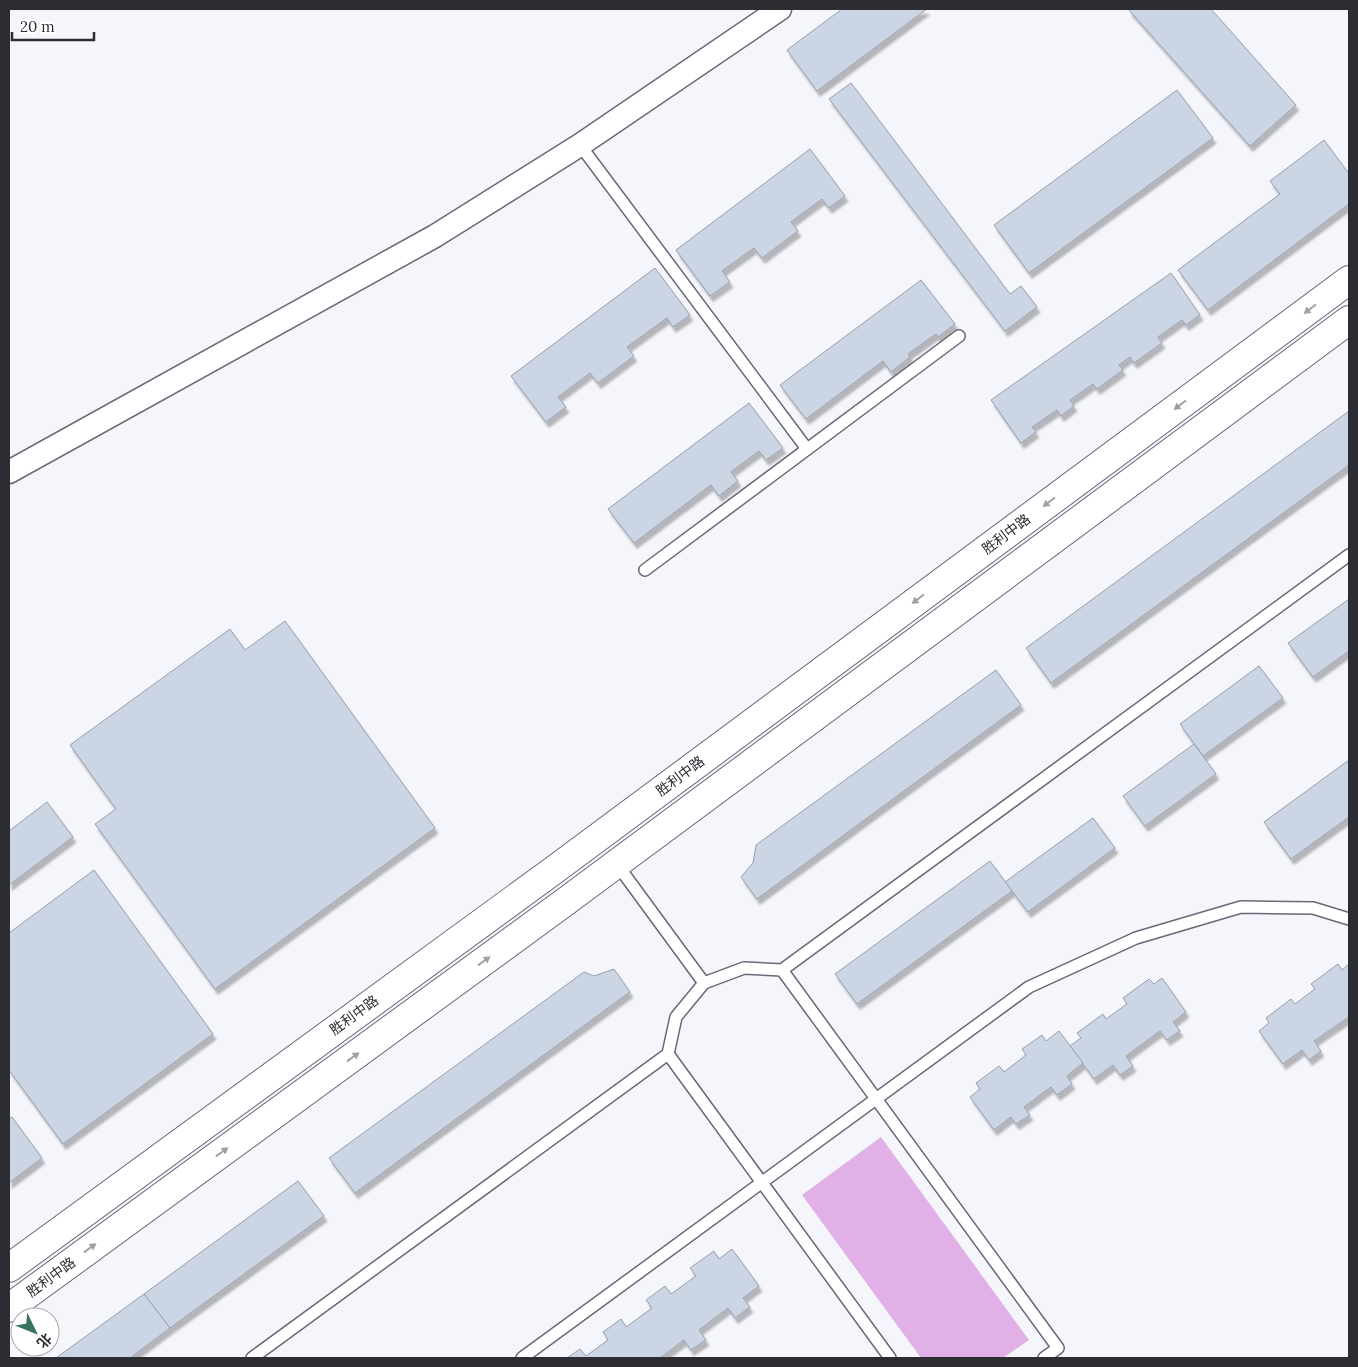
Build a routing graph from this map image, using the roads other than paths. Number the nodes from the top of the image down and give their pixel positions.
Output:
1 (780, 9) edge
2 (580, 145) junction
3 (1349, 280) edge
4 (1349, 320) edge
5 (959, 336) dead end
6 (807, 450) junction
7 (9, 472) edge
8 (1349, 555) edge
9 (645, 570) dead end
10 (616, 864) junction
11 (1349, 919) edge
12 (782, 970) junction
13 (704, 983) junction
14 (668, 1054) junction
15 (876, 1099) junction
16 (762, 1183) junction
17 (9, 1268) edge
18 (9, 1308) edge
19 (252, 1358) edge
20 (522, 1358) edge
21 (890, 1358) edge
22 (1044, 1358) edge

1 - 2 street
2 - 6 lane
2 - 7 street
3 -> 17 street, 胜利中路
4 - 10 street, 胜利中路
5 - 6 lane
6 - 9 lane
8 - 12 lane
10 - 13 lane
18 -> 10 street, 胜利中路
11 - 15 lane
12 - 13 lane
12 - 15 lane
13 - 14 lane
14 - 16 lane
14 - 19 lane
15 - 16 lane
15 - 22 lane
16 - 20 lane
16 - 21 lane

